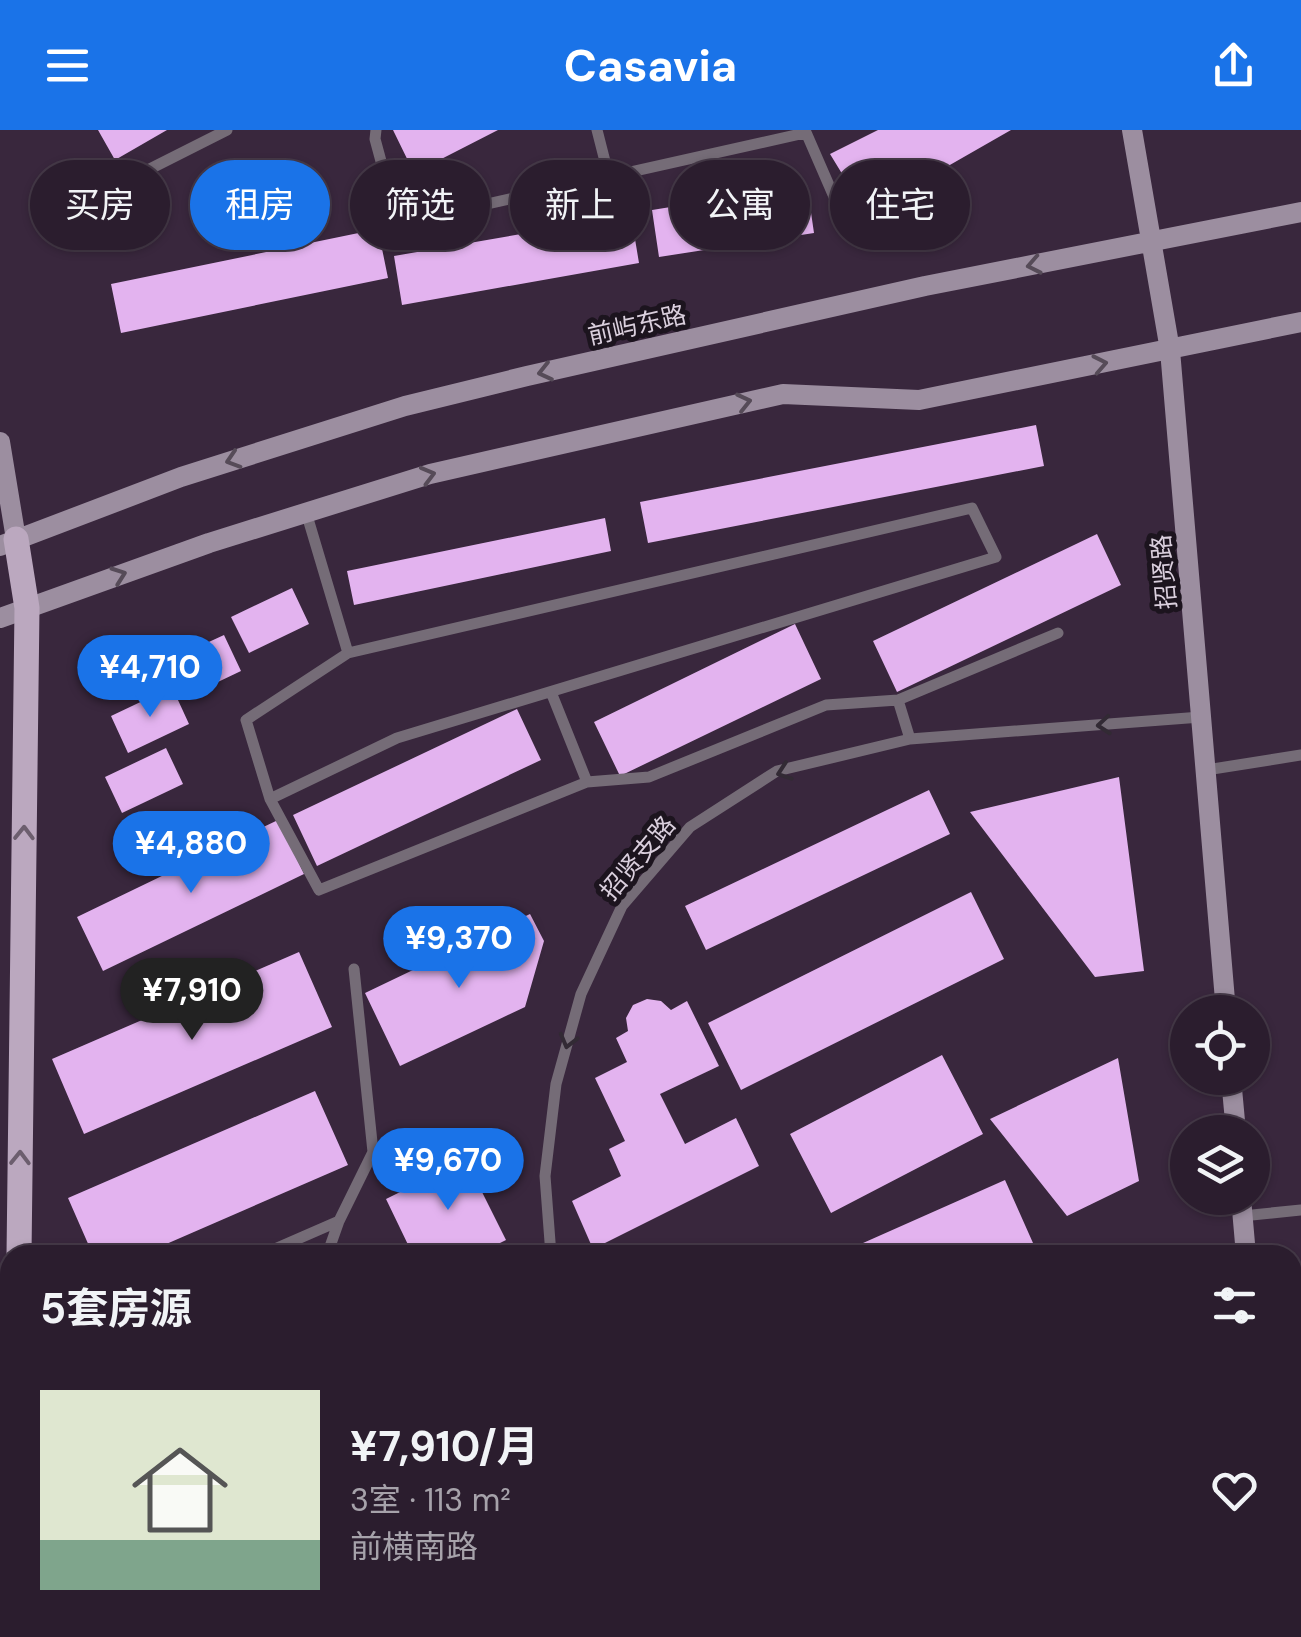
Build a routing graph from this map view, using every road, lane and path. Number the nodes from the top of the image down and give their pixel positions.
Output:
1 (227, 130) edge
2 (376, 130) edge
3 (597, 130) edge
4 (1132, 130) edge
5 (805, 132) edge
6 (168, 160) edge
7 (605, 160) edge
8 (650, 168) edge
9 (830, 188) edge
10 (510, 199) edge
11 (1301, 212) edge
12 (1151, 242) junction
13 (1301, 322) edge
14 (1170, 350) junction
15 (0, 442) edge
16 (306, 512) junction
17 (8, 542) edge
18 (27, 608) junction
19 (0, 618) edge
20 (1058, 633) dead end
21 (348, 654) junction
22 (552, 692) junction
23 (898, 700) junction
24 (1201, 717) junction
25 (910, 739) junction
26 (1301, 755) edge
27 (1206, 770) junction
28 (586, 782) junction
29 (270, 799) junction
30 (354, 968) dead end
31 (1225, 995) edge
32 (1270, 1208) edge
33 (1301, 1210) edge
34 (1243, 1215) edge
35 (339, 1222) junction
36 (18, 1245) edge
37 (285, 1245) edge
38 (330, 1245) edge
39 (550, 1245) edge
40 (1245, 1245) edge

1 - 6 lane
2 - 10 lane
3 - 7 lane
4 - 12 main road, 招贤路
5 - 8 lane
5 - 9 lane
11 - 12 main road, 前屿东路
12 - 14 main road, 招贤路
12 -> 17 main road, 前屿东路
13 - 14 main road
16 -> 14 main road
14 - 24 main road, 招贤路
15 - 17 main road
18 -> 16 main road
16 - 21 lane
17 - 18 main road
18 - 19 main road
36 -> 18 main road
20 - 23 lane
21 - 22 lane
21 - 29 lane
22 - 28 lane
22 - 29 lane
23 - 25 lane
23 - 28 lane
24 -> 25 lane, 招贤支路
24 - 27 main road, 招贤路
25 -> 39 lane, 招贤支路
26 - 27 lane
27 - 31 main road, 招贤路
28 - 29 lane
30 - 35 lane
32 - 33 lane
34 - 40 main road
35 - 37 lane
35 - 38 lane

